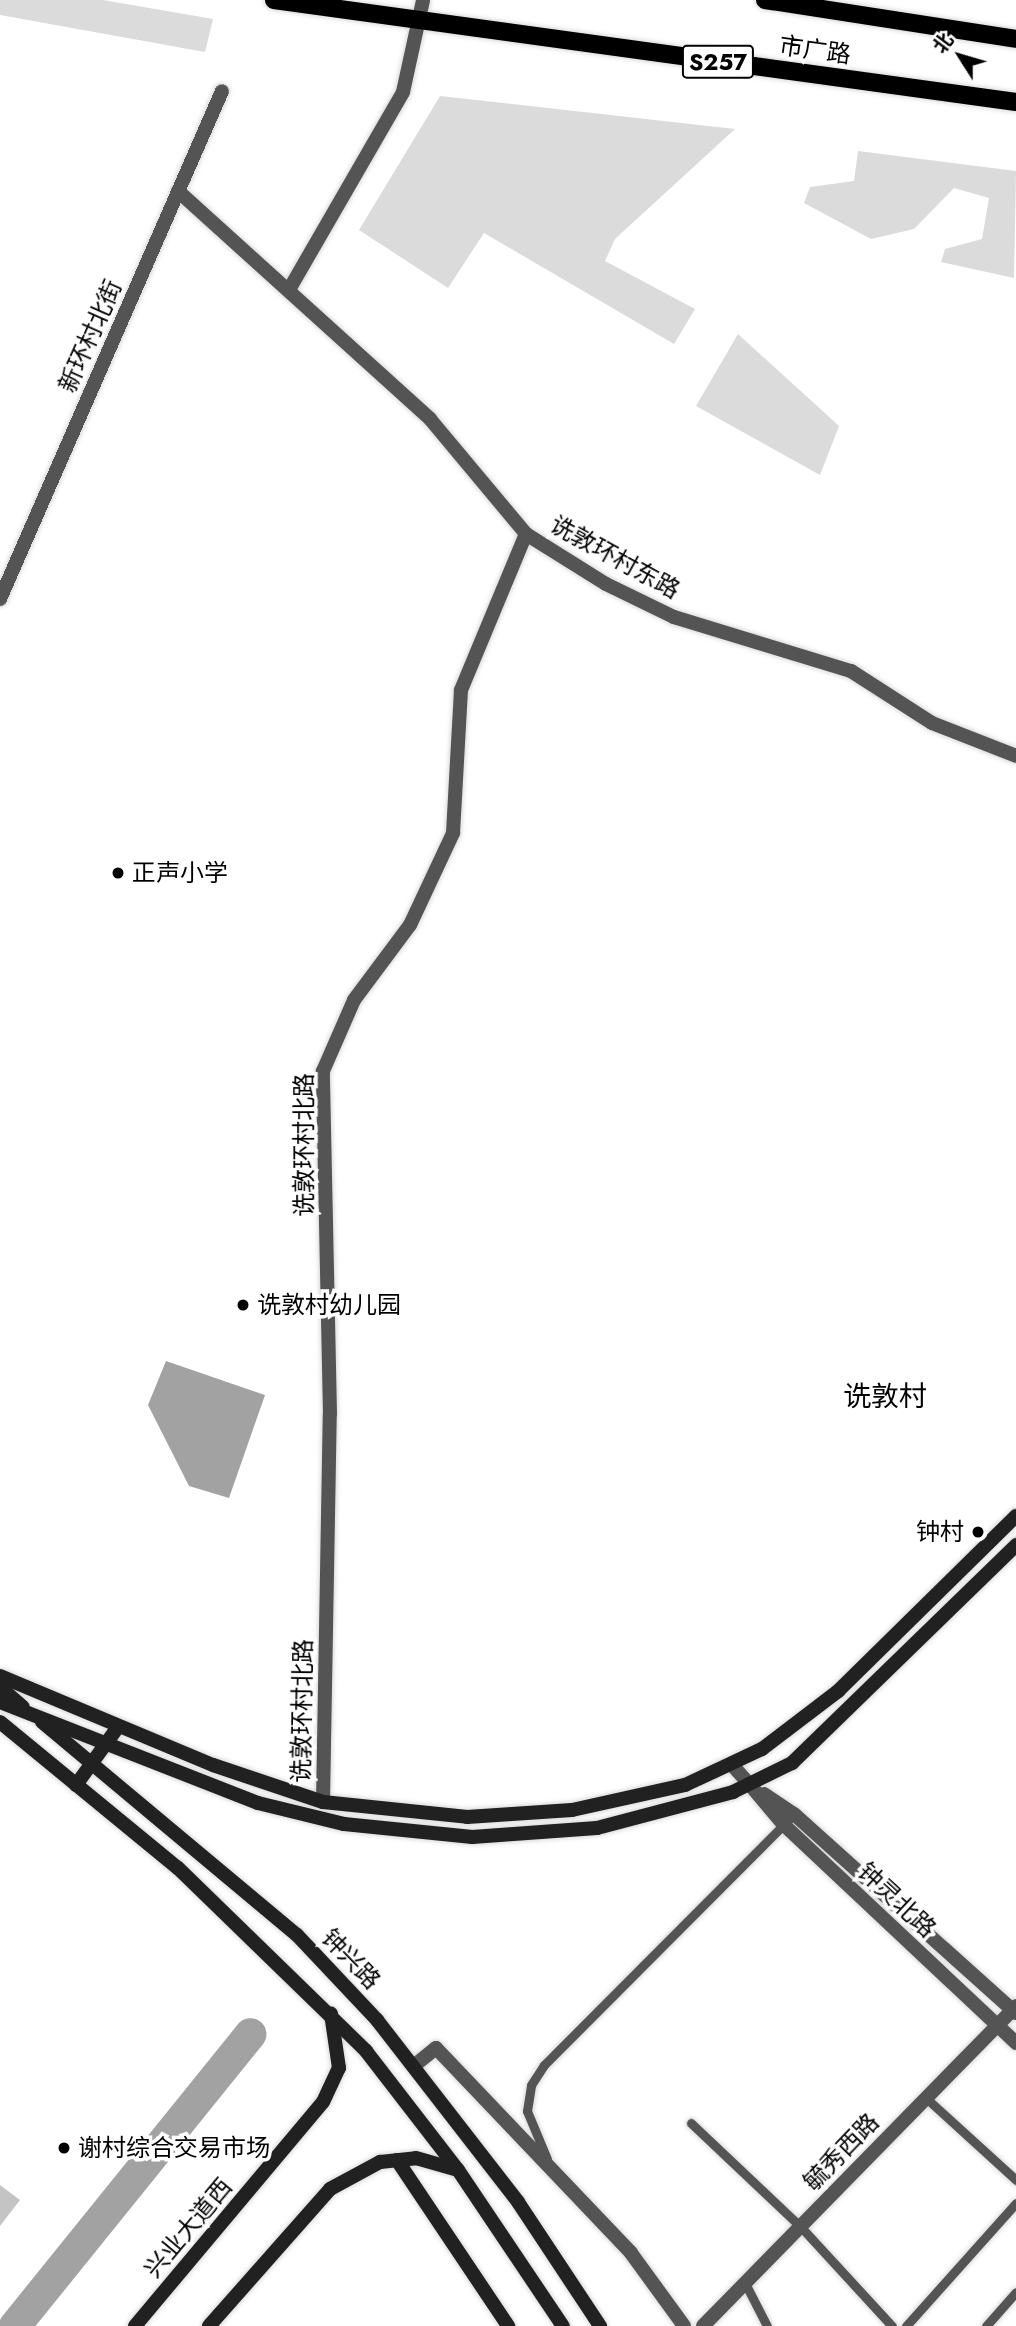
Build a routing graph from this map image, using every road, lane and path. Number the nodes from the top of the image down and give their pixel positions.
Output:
1 (274, 0) edge
2 (423, 0) edge
3 (765, 0) edge
4 (420, 22) junction
5 (1016, 38) edge
6 (222, 90) dead end
7 (1016, 102) edge
8 (178, 191) junction
9 (290, 288) junction
10 (526, 534) junction
11 (0, 599) edge
12 (1016, 755) edge
13 (1016, 1516) edge
14 (1016, 1545) edge
15 (0, 1676) edge
16 (0, 1687) edge
17 (0, 1702) edge
18 (33, 1715) junction
19 (0, 1722) edge
20 (118, 1727) junction
21 (106, 1744) junction
22 (92, 1763) junction
23 (733, 1766) junction
24 (76, 1785) junction
25 (751, 1786) junction
26 (323, 1802) junction
27 (788, 1819) junction
28 (1015, 2010) edge
29 (330, 2013) junction
30 (997, 2025) junction
31 (1016, 2043) edge
32 (415, 2066) junction
33 (926, 2098) junction
34 (691, 2123) dead end
35 (397, 2160) junction
36 (458, 2170) junction
37 (552, 2170) junction
38 (1016, 2180) edge
39 (1016, 2203) edge
40 (800, 2226) junction
41 (745, 2283) junction
42 (1016, 2292) edge
43 (135, 2326) edge
44 (209, 2326) edge
45 (508, 2326) edge
46 (563, 2326) edge
47 (600, 2326) edge
48 (684, 2326) edge
49 (703, 2326) edge
50 (767, 2326) edge
51 (892, 2326) edge
52 (906, 2326) edge
53 (986, 2326) edge

1 - 4 main road, 市广路 / S257
2 - 4 street
3 - 5 main road, 市广路
4 - 7 main road, 市广路 / S257
4 - 9 street
6 - 8 street, 新环村北街
8 - 9 street, 诜敦环村东路
8 - 11 street, 新环村北街
9 - 10 street, 诜敦环村东路
10 - 12 street, 诜敦环村东路
10 - 26 street, 诜敦环村北路
13 - 23 main road
14 - 25 main road
15 - 20 main road
16 - 18 main road, 钟兴路
17 - 18 main road
18 - 21 main road
18 - 22 main road, 钟兴路
19 - 24 main road
20 - 21 main road
20 - 26 main road
21 - 22 main road
21 - 25 main road
22 - 24 main road
22 - 32 main road, 钟兴路
23 - 25 street, 钟灵北路
23 - 26 main road
24 - 29 main road
25 - 27 street, 钟灵北路
27 - 28 street, 钟灵北路
27 - 30 street, 钟灵北路
27 - 37 lane
28 - 30 street, 毓秀西路
29 - 36 main road
29 - 43 main road, 兴业大道西
30 - 31 street, 钟灵北路
30 - 33 street, 毓秀西路
32 - 37 street
32 - 47 main road, 钟兴路
33 - 38 lane
33 - 40 street, 毓秀西路
34 - 40 lane
35 - 36 main road
35 - 44 main road
35 - 45 main road
36 - 46 main road
37 - 48 street
39 - 52 lane
40 - 41 street, 毓秀西路
40 - 51 lane
41 - 49 street, 毓秀西路
41 - 50 lane
42 - 53 lane

